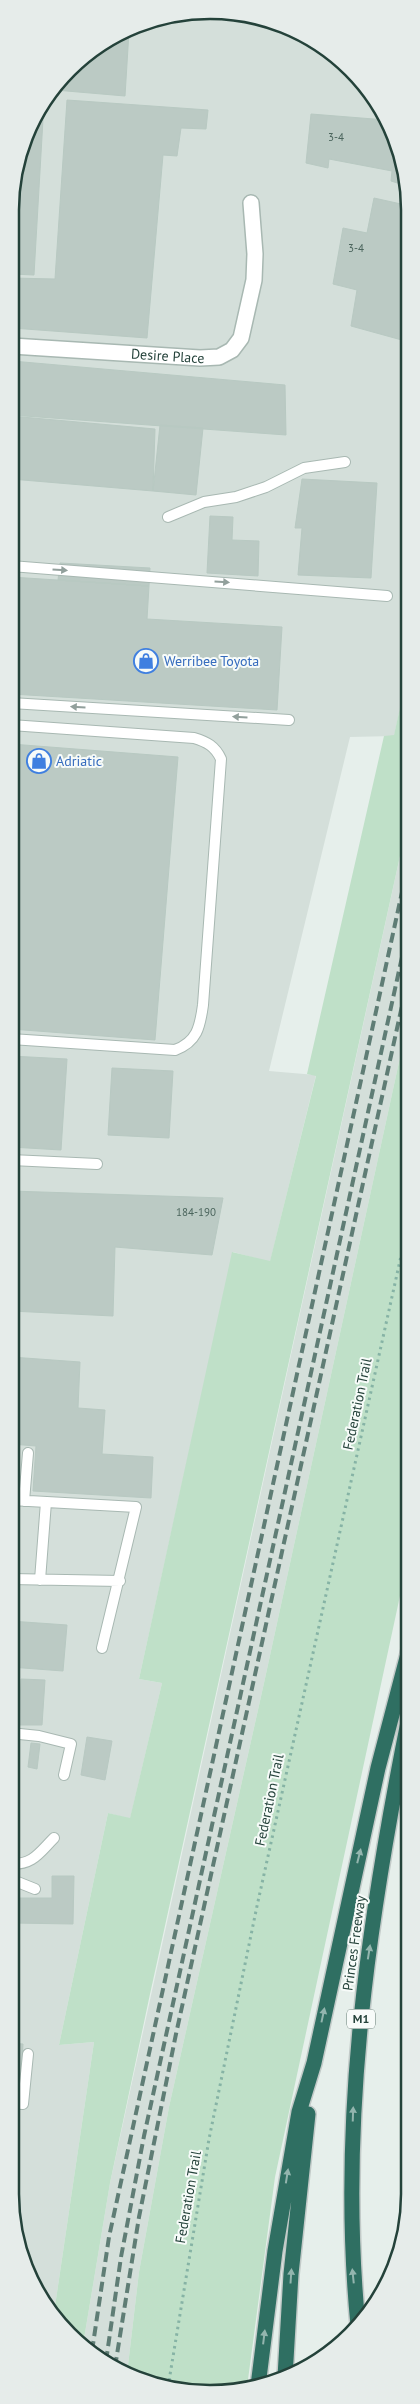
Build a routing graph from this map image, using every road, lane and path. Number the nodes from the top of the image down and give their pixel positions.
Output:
1 (251, 204) dead end
2 (19, 346) edge
3 (345, 462) dead end
4 (168, 517) dead end
5 (19, 567) edge
6 (387, 596) dead end
7 (19, 703) edge
8 (289, 720) dead end
9 (19, 726) edge
10 (19, 1040) edge
11 (19, 1160) edge
12 (97, 1164) dead end
13 (401, 1256) edge
14 (28, 1453) dead end
15 (19, 1501) edge
16 (24, 1501) junction
17 (46, 1502) junction
18 (19, 1579) edge
19 (40, 1580) junction
20 (120, 1581) junction
21 (102, 1648) dead end
22 (401, 1680) edge
23 (19, 1734) edge
24 (401, 1760) edge
25 (64, 1775) dead end
26 (54, 1838) dead end
27 (19, 1864) edge
28 (19, 1883) edge
29 (35, 1889) dead end
30 (28, 2054) dead end
31 (314, 2062) junction
32 (19, 2104) edge
33 (357, 2316) edge
34 (285, 2370) edge
35 (259, 2379) edge
36 (169, 2381) edge

1 - 2 street, Desire Place
3 - 4 lane
5 -> 6 lane
8 -> 7 lane
9 - 10 lane
11 - 12 lane
13 - 36 path, Federation Trail
14 - 16 lane
15 - 16 lane
16 - 17 lane
17 - 19 lane
17 - 20 lane
18 - 19 lane
19 - 20 lane
20 - 21 lane
31 -> 22 highway
23 - 25 lane
33 -> 24 highway, Princes Freeway / M1
26 - 27 lane
28 - 29 lane
30 - 32 lane
34 -> 31 highway
35 -> 31 highway

